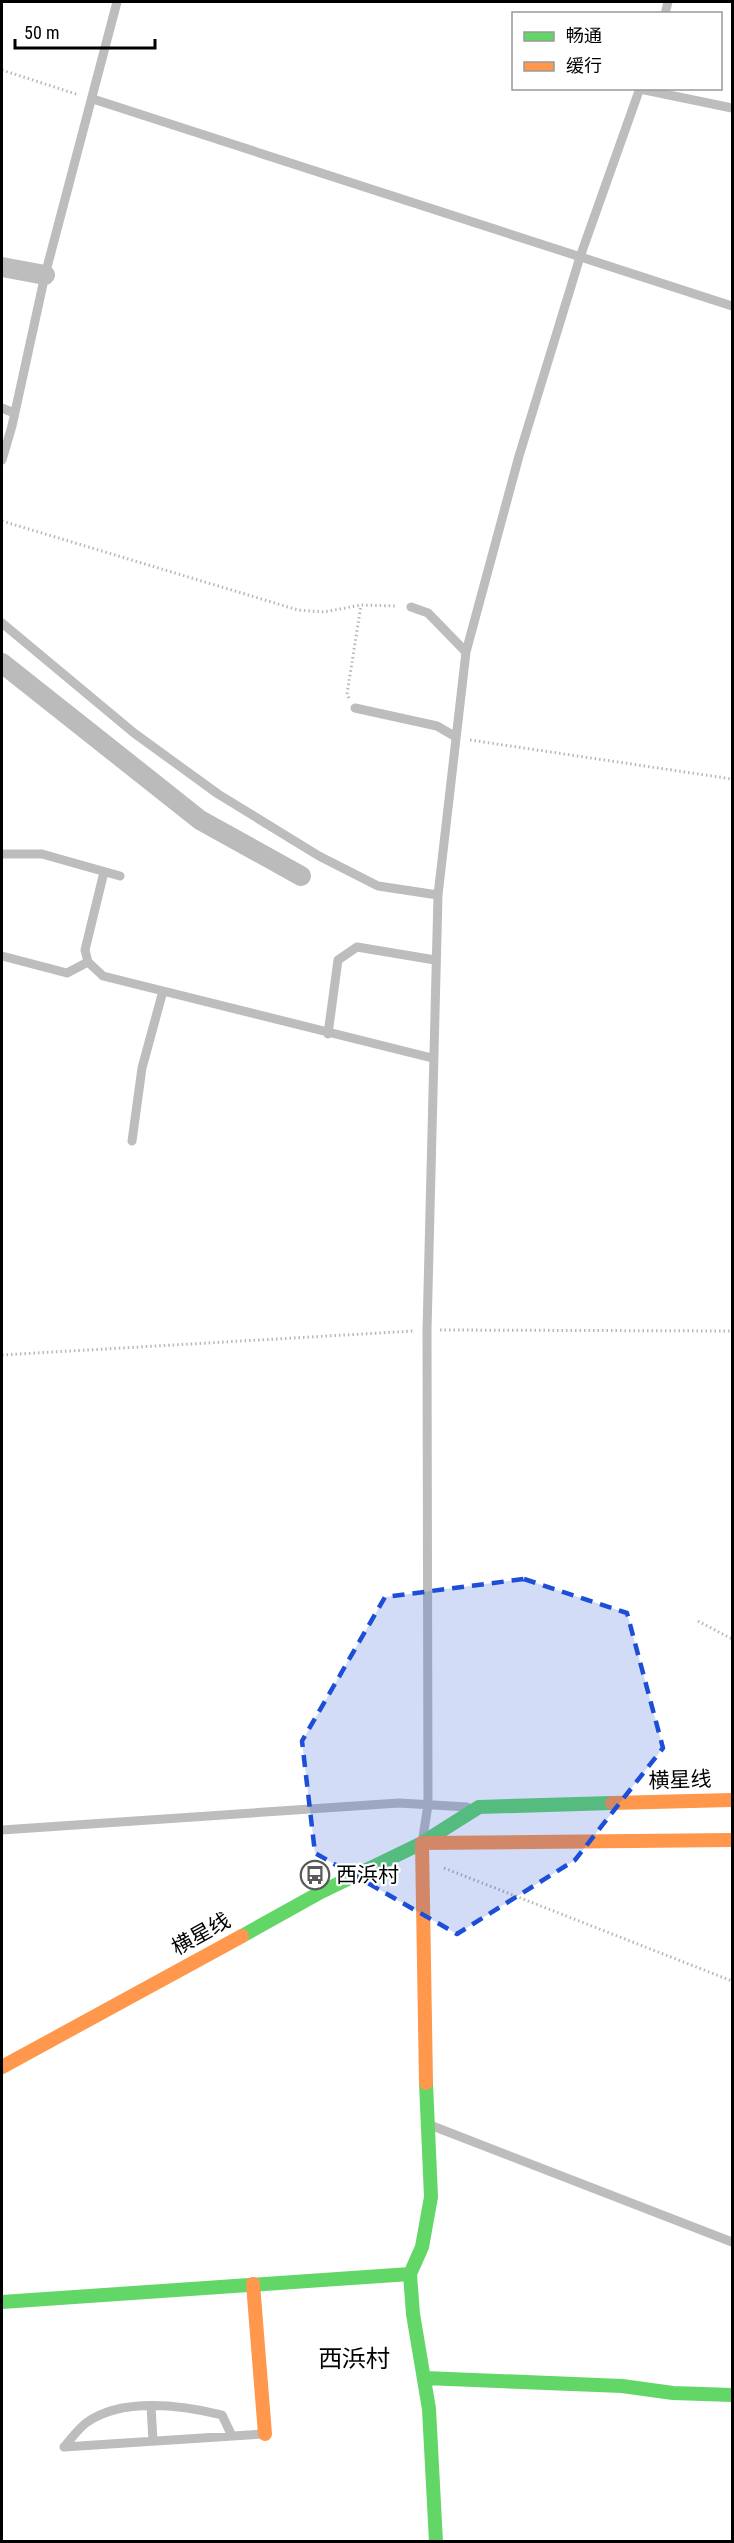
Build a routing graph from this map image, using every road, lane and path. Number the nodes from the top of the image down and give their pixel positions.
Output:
1 (117, 2) edge
2 (2, 70) edge
3 (640, 90) edge
4 (645, 90) edge
5 (93, 99) junction
6 (732, 108) edge
7 (580, 257) junction
8 (2, 267) edge
9 (45, 275) junction
10 (732, 306) edge
11 (2, 408) edge
12 (14, 413) junction
13 (2, 460) edge
14 (2, 521) edge
15 (361, 605) junction
16 (411, 607) joint
17 (2, 623) edge
18 (466, 652) junction
19 (355, 708) joint
20 (456, 737) junction
21 (732, 779) edge
22 (2, 854) edge
23 (104, 872) junction
24 (120, 876) dead end
25 (438, 895) junction
26 (2, 956) edge
27 (435, 960) junction
28 (88, 962) junction
29 (163, 991) junction
30 (328, 1034) junction
31 (432, 1058) junction
32 (132, 1141) dead end
33 (427, 1330) junction
34 (732, 1331) edge
35 (2, 1355) edge
36 (698, 1621) dead end
37 (732, 1639) edge
38 (732, 1800) edge
39 (428, 1804) junction
40 (479, 1807) junction
41 (2, 1830) edge
42 (732, 1840) edge
43 (422, 1843) junction
44 (423, 1859) junction
45 (732, 1982) edge
46 (2, 2067) edge
47 (427, 2124) junction
48 (732, 2242) edge
49 (410, 2274) junction
50 (365, 2277) junction
51 (253, 2284) junction
52 (382, 2289) dead end
53 (2, 2302) edge
54 (399, 2302) dead end
55 (413, 2314) junction
56 (425, 2378) junction
57 (732, 2395) edge
58 (151, 2406) junction
59 (265, 2434) joint
60 (232, 2436) junction
61 (153, 2441) junction
62 (436, 2541) edge

1 - 5 lane
2 - 5 path
3 - 7 lane
4 - 6 lane
5 - 7 lane
5 - 9 lane
7 - 10 lane
7 - 18 lane
8 - 9 street
9 - 12 lane
11 - 12 lane
12 - 13 lane
14 - 15 path
15 - 16 path
15 - 19 path
16 - 18 lane
17 - 25 lane
18 - 20 lane
19 - 20 lane
20 - 21 path
20 - 25 lane
22 - 23 lane
23 - 24 lane
23 - 28 lane
25 - 27 lane
26 - 28 lane
27 - 30 lane
27 - 31 lane
28 - 29 lane
29 - 30 lane
29 - 32 lane
30 - 31 lane
31 - 33 lane
33 - 34 path
33 - 35 path
33 - 39 lane
36 - 37 path
38 - 40 street, 横星线
39 - 40 lane
39 - 41 lane
39 - 43 lane
40 - 43 street, 横星线
42 - 43 street, 横星线
43 - 44 street
43 - 46 street, 横星线
44 - 45 path
44 - 47 street
47 - 48 lane
47 - 49 street
49 - 50 street
49 - 55 street
50 - 51 street
50 - 52 street
51 - 53 street
51 - 59 street
54 - 55 street
55 - 56 street
56 - 57 street
56 - 62 street
58 - 60 lane
58 - 61 lane
58 - 61 lane
59 - 60 lane
60 - 61 lane

